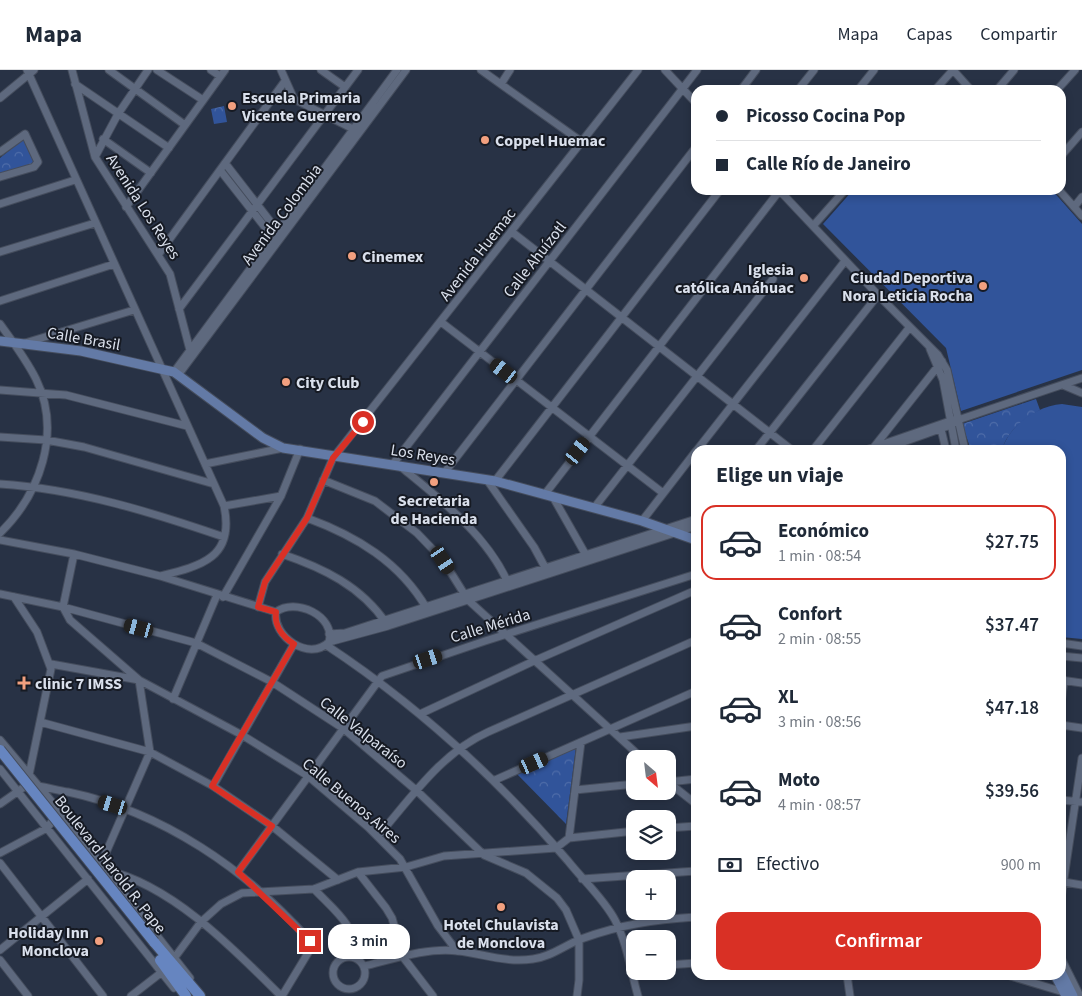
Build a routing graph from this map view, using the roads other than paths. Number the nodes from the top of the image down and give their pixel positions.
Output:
1 (109, 70) edge
2 (148, 70) edge
3 (157, 70) edge
4 (212, 70) edge
5 (281, 70) edge
6 (321, 70) edge
7 (358, 70) edge
8 (397, 70) edge
9 (406, 70) edge
10 (482, 70) edge
11 (510, 70) edge
12 (638, 70) edge
13 (665, 70) edge
14 (697, 70) edge
15 (756, 70) edge
16 (814, 70) edge
17 (874, 70) edge
18 (953, 70) edge
19 (1014, 70) edge
20 (1075, 70) edge
21 (74, 71) edge
22 (28, 72) edge
23 (223, 73) edge
24 (285, 80) junction
25 (75, 84) junction
26 (501, 84) junction
27 (745, 85) edge
28 (802, 85) edge
29 (862, 85) edge
30 (940, 85) edge
31 (966, 85) edge
32 (1001, 85) edge
33 (1062, 85) edge
34 (345, 87) junction
35 (135, 89) junction
36 (682, 89) junction
37 (1, 96) edge
38 (691, 98) edge
39 (203, 100) junction
40 (118, 114) junction
41 (324, 115) junction
42 (185, 125) junction
43 (356, 130) junction
44 (1082, 132) edge
45 (103, 139) junction
46 (582, 142) junction
47 (169, 148) junction
48 (1066, 150) edge
49 (0, 152) edge
50 (691, 153) edge
51 (95, 157) junction
52 (223, 166) junction
53 (151, 173) junction
54 (0, 177) edge
55 (75, 180) junction
56 (716, 195) edge
57 (775, 195) edge
58 (784, 195) edge
59 (840, 195) edge
60 (1064, 195) edge
61 (1082, 197) edge
62 (0, 204) edge
63 (1074, 206) junction
64 (126, 207) junction
65 (255, 207) junction
66 (1082, 216) edge
67 (95, 222) junction
68 (812, 226) junction
69 (512, 232) junction
70 (278, 237) junction
71 (0, 252) edge
72 (158, 255) junction
73 (549, 261) junction
74 (845, 261) junction
75 (114, 264) junction
76 (773, 279) dead end
77 (585, 289) junction
78 (878, 295) junction
79 (0, 301) edge
80 (179, 309) junction
81 (134, 310) junction
82 (622, 318) junction
83 (441, 322) junction
84 (0, 324) edge
85 (910, 328) junction
86 (0, 341) edge
87 (12, 342) junction
88 (25, 343) junction
89 (659, 347) junction
90 (479, 352) junction
91 (191, 355) junction
92 (940, 363) junction
93 (162, 370) junction
94 (176, 373) junction
95 (696, 376) junction
96 (1082, 378) edge
97 (516, 380) junction
98 (1063, 385) junction
99 (0, 390) edge
100 (41, 392) junction
101 (1082, 393) edge
102 (733, 404) junction
103 (552, 408) junction
104 (958, 420) junction
105 (950, 422) junction
106 (187, 426) junction
107 (940, 428) junction
108 (770, 432) junction
109 (589, 436) junction
110 (0, 437) edge
111 (46, 440) junction
112 (700, 445) edge
113 (760, 445) edge
114 (786, 445) edge
115 (817, 445) edge
116 (880, 445) edge
117 (886, 445) edge
118 (887, 445) edge
119 (945, 445) edge
120 (955, 445) edge
121 (964, 445) edge
122 (283, 448) junction
123 (300, 450) junction
124 (336, 455) junction
125 (691, 457) edge
126 (205, 464) junction
127 (396, 465) junction
128 (626, 465) junction
129 (445, 472) junction
130 (323, 480) junction
131 (491, 480) junction
132 (0, 484) edge
133 (214, 484) junction
134 (34, 486) junction
135 (663, 493) junction
136 (281, 496) junction
137 (549, 496) junction
138 (224, 506) junction
139 (594, 508) junction
140 (307, 518) junction
141 (642, 521) junction
142 (691, 521) edge
143 (691, 528) edge
144 (664, 529) junction
145 (0, 533) edge
146 (675, 533) junction
147 (224, 536) junction
148 (691, 538) edge
149 (0, 540) edge
150 (74, 554) junction
151 (282, 554) junction
152 (587, 558) junction
153 (547, 571) junction
154 (160, 576) junction
155 (691, 576) edge
156 (508, 583) junction
157 (691, 592) edge
158 (0, 594) edge
159 (220, 596) junction
160 (14, 597) junction
161 (466, 597) junction
162 (63, 607) junction
163 (258, 607) junction
164 (428, 610) junction
165 (276, 612) junction
166 (386, 623) junction
167 (330, 634) junction
168 (507, 634) junction
169 (691, 642) edge
170 (196, 643) junction
171 (294, 644) junction
172 (327, 644) junction
173 (1066, 644) edge
174 (1082, 646) edge
175 (1066, 656) edge
176 (1082, 658) edge
177 (536, 660) junction
178 (51, 664) junction
179 (139, 680) junction
180 (379, 680) junction
181 (1066, 681) edge
182 (272, 682) junction
183 (1082, 683) edge
184 (691, 693) edge
185 (574, 694) junction
186 (173, 699) junction
187 (420, 714) junction
188 (40, 722) junction
189 (1066, 726) edge
190 (691, 727) edge
191 (1082, 728) edge
192 (344, 729) junction
193 (611, 729) junction
194 (242, 735) junction
195 (620, 737) junction
196 (0, 740) edge
197 (581, 742) junction
198 (458, 748) junction
199 (0, 750) edge
200 (634, 750) edge
201 (150, 752) junction
202 (1082, 758) edge
203 (0, 759) edge
204 (0, 769) edge
205 (29, 775) junction
206 (308, 776) junction
207 (495, 780) junction
208 (691, 780) edge
209 (676, 781) edge
210 (626, 785) edge
211 (39, 786) junction
212 (212, 786) junction
213 (676, 788) edge
214 (575, 790) junction
215 (17, 791) junction
216 (417, 791) junction
217 (691, 800) edge
218 (1066, 801) edge
219 (1079, 802) edge
220 (0, 804) edge
221 (125, 808) junction
222 (58, 809) junction
223 (272, 826) junction
224 (691, 826) edge
225 (676, 827) edge
226 (47, 828) junction
227 (626, 832) edge
228 (378, 836) junction
229 (569, 838) junction
230 (556, 848) junction
231 (0, 853) edge
232 (92, 854) junction
233 (484, 854) junction
234 (0, 863) edge
235 (103, 867) junction
236 (406, 867) junction
237 (80, 869) junction
238 (691, 871) edge
239 (1066, 871) edge
240 (238, 872) junction
241 (358, 872) junction
242 (88, 879) junction
243 (582, 879) junction
244 (338, 880) junction
245 (1066, 882) edge
246 (1082, 885) edge
247 (314, 889) junction
248 (259, 890) junction
249 (41, 917) junction
250 (691, 917) edge
251 (201, 922) junction
252 (618, 927) junction
253 (579, 940) junction
254 (151, 944) junction
255 (0, 950) edge
256 (626, 950) edge
257 (457, 951) junction
258 (175, 957) junction
259 (403, 957) junction
260 (357, 958) junction
261 (0, 960) edge
262 (691, 963) edge
263 (676, 964) edge
264 (365, 966) junction
265 (162, 972) junction
266 (1066, 976) edge
267 (635, 980) edge
268 (848, 980) edge
269 (1024, 980) edge
270 (1059, 980) edge
271 (1064, 980) edge
272 (358, 986) junction
273 (575, 995) edge
274 (1071, 995) edge
275 (28, 996) edge
276 (103, 996) edge
277 (131, 996) edge
278 (180, 996) edge
279 (186, 996) edge
280 (200, 996) edge
281 (204, 996) edge
282 (281, 996) edge
283 (358, 996) edge
284 (433, 996) edge
285 (638, 996) edge
286 (850, 996) edge

1 - 35 street
2 - 35 street
3 - 39 street
4 - 23 street
5 - 24 street
6 - 34 street
7 - 34 street
8 - 43 street, Avenida Colombia
9 - 43 street, Avenida Colombia
10 - 26 street
11 - 26 street
12 - 46 street, Avenida Huemac
13 - 36 street
14 - 36 street, Calle Ahuízotl
15 - 27 street
16 - 28 street
17 - 29 street
18 - 30 street
18 - 31 street
19 - 32 street
20 - 33 street
21 - 25 street, Avenida Los Reyes
22 - 37 street
22 - 55 street
23 - 39 street
24 - 41 street
24 - 52 street
25 - 40 street
25 - 51 street, Avenida Los Reyes
26 - 46 street
34 - 41 street
35 - 40 street
35 - 42 street
36 - 38 street
36 - 73 street, Calle Ahuízotl
39 - 42 street
40 - 45 street
40 - 47 street
41 - 43 street
41 - 65 street
42 - 47 street
43 - 70 street, Avenida Colombia
44 - 48 street
45 - 51 street
45 - 53 street
46 - 69 street, Avenida Huemac
47 - 53 street
49 - 54 street
50 - 77 street
51 - 64 street, Avenida Los Reyes
52 - 65 street
52 - 72 street
53 - 64 street
55 - 62 street
55 - 67 street
56 - 82 street
57 - 89 street
58 - 68 street
59 - 68 street
60 - 63 street
61 - 63 street
63 - 66 street
64 - 72 street, Avenida Los Reyes
65 - 70 street
65 - 80 street
67 - 71 street
67 - 75 street
68 - 74 street
69 - 73 street
69 - 83 street, Avenida Huemac
70 - 91 street, Avenida Colombia
72 - 80 street, Avenida Los Reyes
73 - 77 street
73 - 90 street, Calle Ahuízotl
74 - 78 street
74 - 102 street
75 - 79 street
75 - 81 street
76 - 95 street
77 - 82 street
77 - 97 street
78 - 85 street
78 - 108 street
80 - 91 street, Avenida Los Reyes
81 - 88 street
81 - 93 street
82 - 89 street
82 - 103 street
83 - 90 street
83 - 124 street, Avenida Huemac
84 - 87 street
85 - 92 street
85 - 115 street
86 - 87 main road, Calle Brasil
87 - 88 main road, Calle Brasil
87 - 100 street
88 - 93 main road, Calle Brasil
89 - 95 street
89 - 109 street
90 - 97 street
90 - 127 street, Calle Ahuízotl
91 - 94 street, Avenida Colombia
92 - 104 street
92 - 105 street
92 - 116 street
93 - 94 main road, Los Reyes
93 - 106 street
94 - 122 main road, Los Reyes
95 - 102 street
95 - 128 street
96 - 98 street
97 - 103 street
97 - 129 street
98 - 101 street
98 - 104 street
99 - 100 street
100 - 106 street
100 - 111 street
102 - 108 street
102 - 112 street
103 - 109 street
103 - 131 street
104 - 105 street
104 - 121 street
105 - 107 street
105 - 117 street
105 - 120 street
106 - 126 street
107 - 118 street
107 - 119 street
108 - 113 street
108 - 114 street
109 - 128 street
109 - 137 street
110 - 111 street
111 - 133 street
111 - 134 street
122 - 123 main road, Los Reyes
122 - 126 street
123 - 124 main road, Los Reyes
123 - 136 street
124 - 127 main road, Los Reyes
124 - 130 street, Avenida Huemac
125 - 135 street
126 - 133 street
127 - 129 main road, Los Reyes
127 - 156 street
128 - 135 street
128 - 139 street
129 - 131 main road, Los Reyes
130 - 140 street, Avenida Huemac
130 - 161 street
131 - 137 main road, Los Reyes
131 - 153 street
132 - 134 street
133 - 138 street
134 - 145 street
134 - 147 street
135 - 141 street
136 - 138 street
136 - 159 street
137 - 139 main road, Los Reyes
137 - 152 street
138 - 147 street
139 - 141 main road, Los Reyes
140 - 151 street, Avenida Huemac
140 - 164 street
141 - 144 main road, Los Reyes
142 - 144 street
143 - 146 street
144 - 146 main road, Los Reyes
144 - 152 street
146 - 148 main road, Los Reyes
146 - 152 street
147 - 154 street
149 - 150 street
150 - 154 street
150 - 162 street
151 - 163 street, Avenida Huemac
151 - 166 street
152 - 153 street
153 - 156 street
154 - 159 street
155 - 168 street, Calle Mérida
156 - 161 street
157 - 177 street
158 - 160 street, Calle Valparaíso
159 - 163 street
159 - 170 street
160 - 162 street, Calle Valparaíso
160 - 178 street
161 - 164 street
161 - 168 street
162 - 170 street, Calle Valparaíso
162 - 179 street
163 - 165 street
164 - 166 street
165 - 167 street
165 - 171 street
166 - 167 street
166 - 172 street
167 - 172 street
168 - 177 street
168 - 180 street, Calle Mérida
169 - 185 street
170 - 182 street, Calle Valparaíso
170 - 186 street
171 - 172 street
171 - 182 street
172 - 180 street
173 - 174 street
175 - 176 street
177 - 185 street
177 - 187 street
178 - 179 street, Calle Buenos Aires
178 - 188 street
179 - 186 street, Calle Buenos Aires
179 - 201 street
180 - 187 street
180 - 192 street, Calle Mérida
181 - 183 street
182 - 192 street, Calle Valparaíso
182 - 194 street
184 - 193 street
185 - 193 street
185 - 198 street
186 - 194 street, Calle Buenos Aires
187 - 198 street
188 - 201 street
188 - 205 street
189 - 191 street
190 - 195 street
192 - 206 street, Calle Mérida
192 - 216 street, Calle Valparaíso
193 - 195 street
193 - 197 street
194 - 206 street, Calle Buenos Aires
194 - 212 street
195 - 200 street
196 - 205 street
197 - 207 street
197 - 214 street
198 - 207 street
198 - 216 street
199 - 254 highway, Boulevard Harold R. Pape, bridge
201 - 212 street
201 - 221 street
202 - 219 street
203 - 254 highway, Boulevard Harold R. Pape
204 - 215 street
205 - 211 street
206 - 223 street, Calle Mérida
206 - 228 street, Calle Buenos Aires
207 - 230 street
208 - 209 street
210 - 214 street
211 - 215 street
211 - 221 street
211 - 222 street
212 - 223 street
213 - 217 street
214 - 229 street
215 - 220 street
215 - 226 street
216 - 228 street
216 - 233 street, Calle Valparaíso
218 - 219 street
219 - 239 street
221 - 235 street
221 - 240 street
222 - 226 street
222 - 232 street
223 - 240 street, Calle Mérida
223 - 244 street
224 - 225 street
226 - 231 street
226 - 237 street
227 - 229 street
228 - 236 street, Calle Buenos Aires
229 - 230 street
230 - 233 street
230 - 243 street
232 - 235 street
232 - 237 street
233 - 236 street
233 - 253 street, Calle Valparaíso
234 - 249 street
235 - 251 street
235 - 258 street
236 - 241 street
236 - 257 street, Calle Buenos Aires
237 - 242 street
238 - 243 street
240 - 248 street
241 - 244 street
241 - 259 street
242 - 249 street
242 - 265 street
243 - 252 street
244 - 247 street
245 - 246 street
247 - 248 street
247 - 260 street
248 - 251 street
248 - 282 street
249 - 255 street
249 - 276 street
250 - 252 street
251 - 258 street
251 - 282 street
252 - 253 street
252 - 256 street
253 - 257 street
253 - 273 street, Calle Valparaíso
254 - 279 highway, Boulevard Harold R. Pape
254 - 280 highway, Boulevard Harold R. Pape
257 - 259 street
258 - 281 street
259 - 264 street
259 - 284 street
260 - 264 street
260 - 272 street
261 - 275 street
262 - 263 street
264 - 272 street
265 - 277 street
265 - 278 street
266 - 274 street
267 - 285 street
268 - 286 street
269 - 274 street
270 - 274 main road
271 - 274 main road
272 - 283 street

